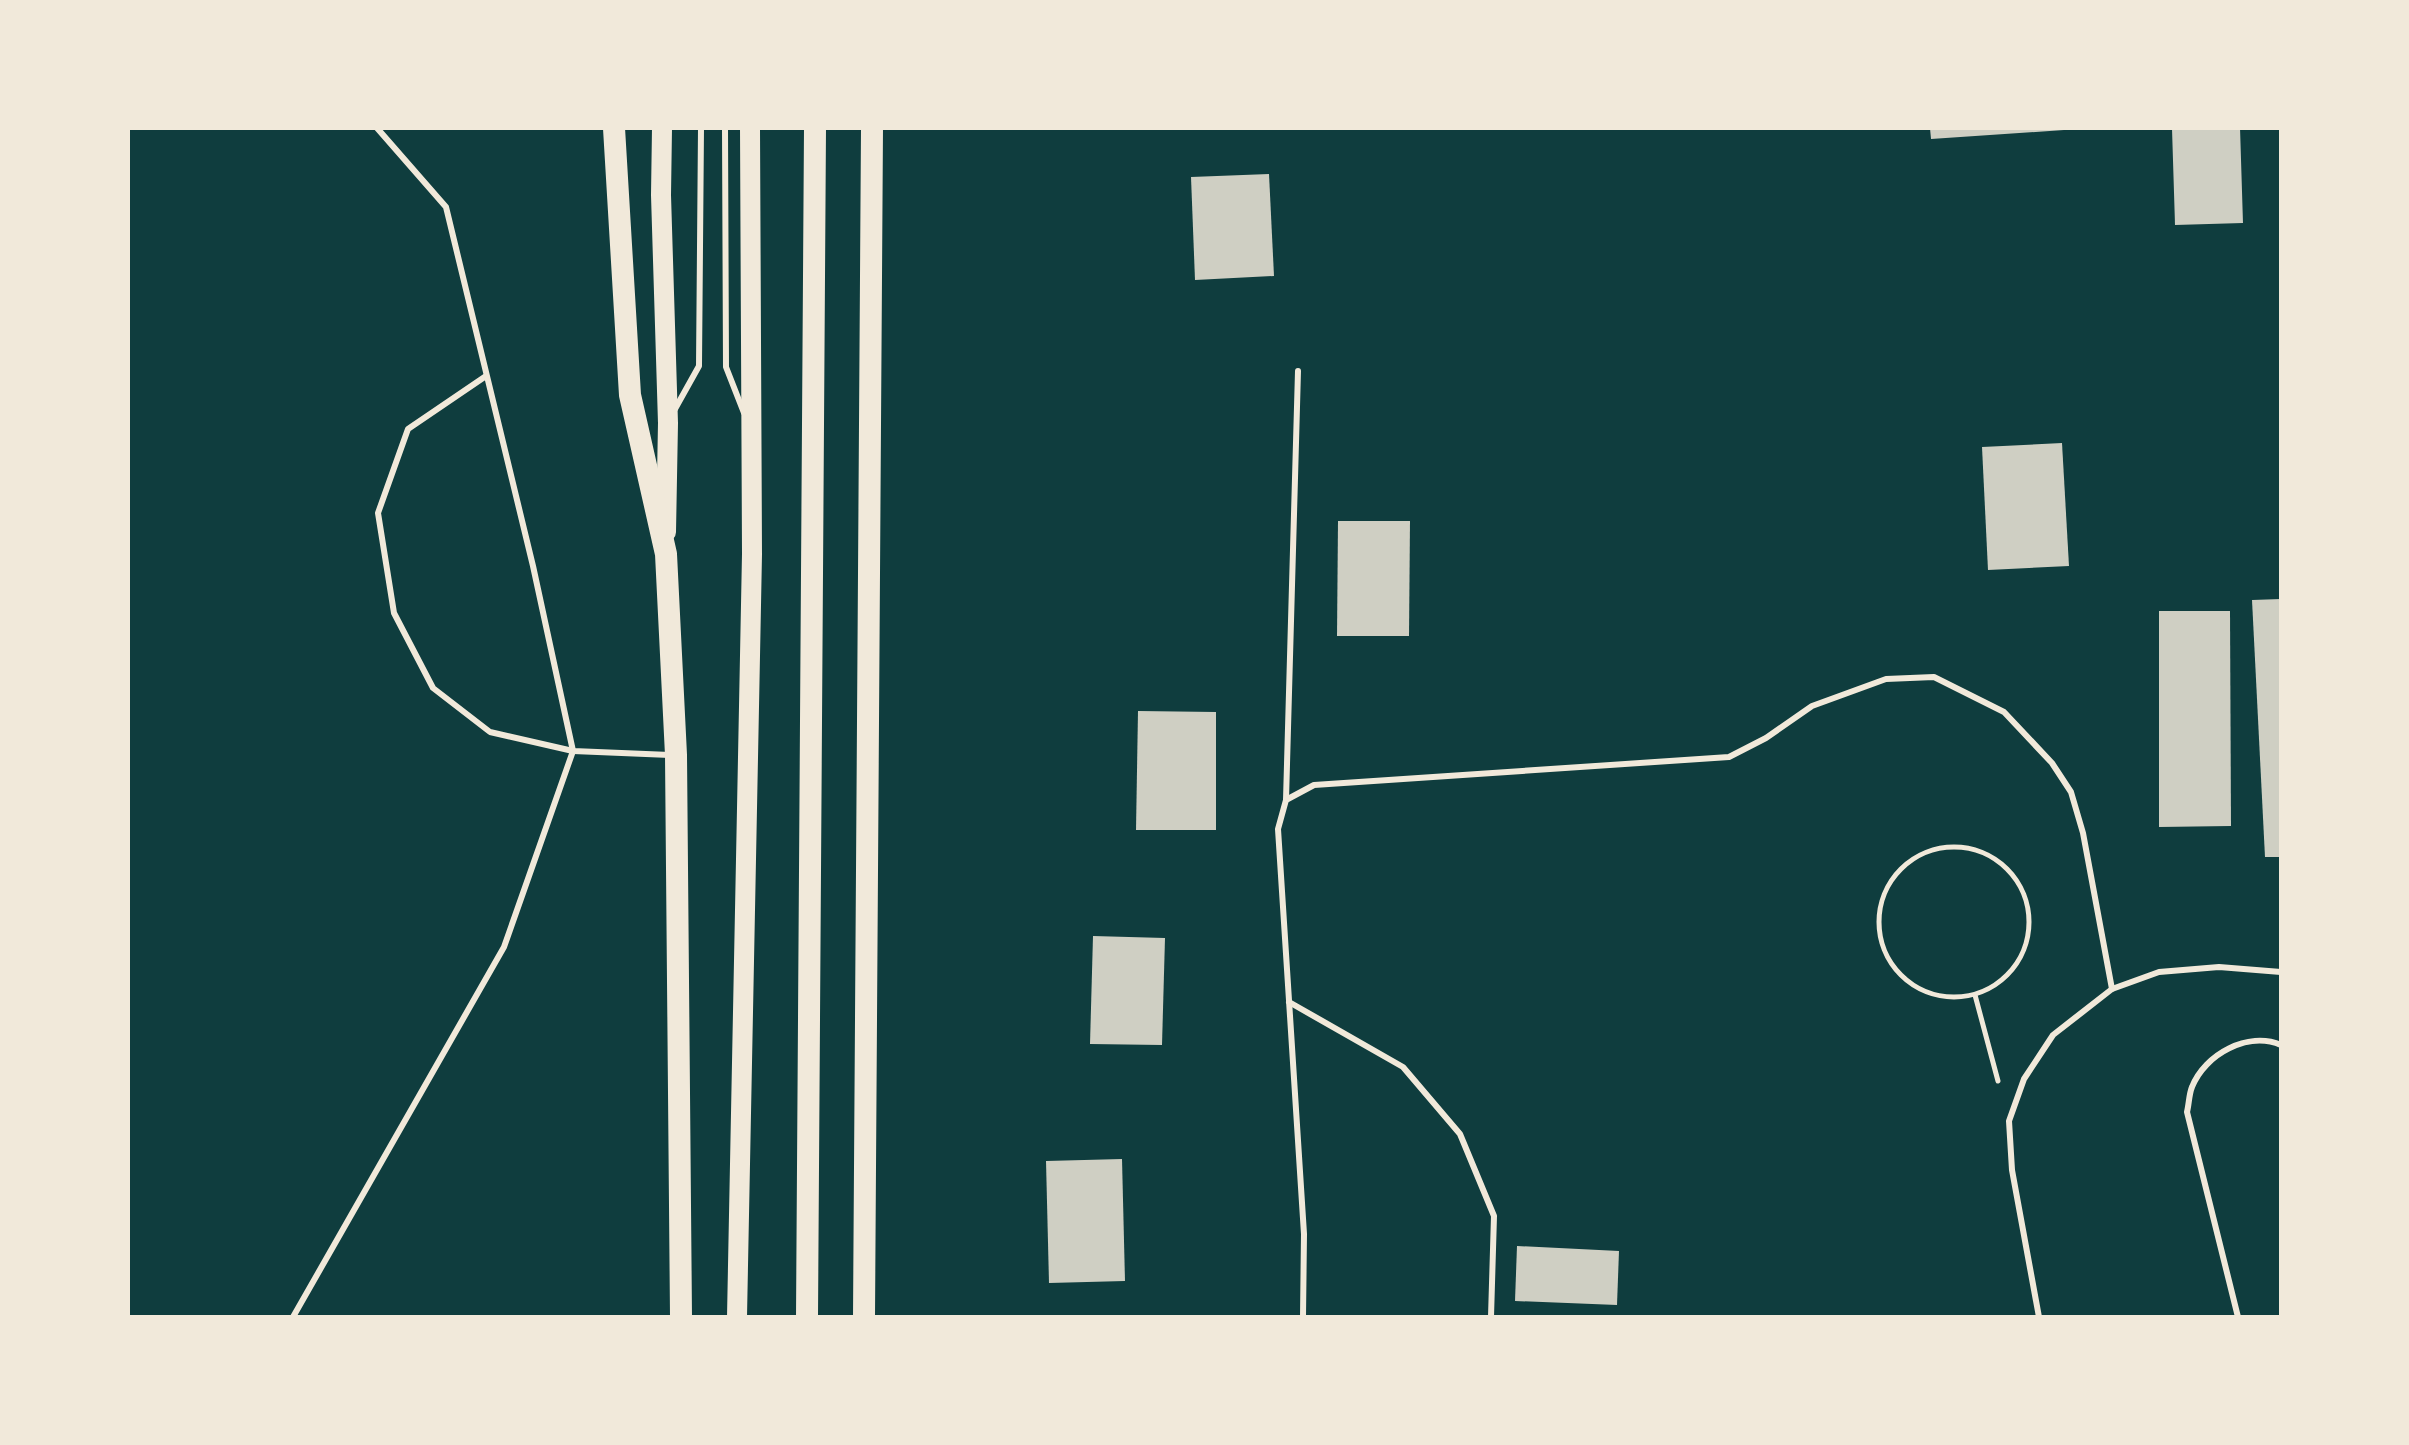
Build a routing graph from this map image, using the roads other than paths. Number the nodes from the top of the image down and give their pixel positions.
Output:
1 (377, 128) edge
2 (614, 128) edge
3 (662, 128) edge
4 (701, 128) edge
5 (725, 128) edge
6 (750, 128) edge
7 (815, 128) edge
8 (872, 128) edge
9 (1298, 371) dead end
10 (486, 376) junction
11 (668, 423) junction
12 (751, 430) junction
13 (666, 554) junction
14 (573, 751) junction
15 (676, 755) junction
16 (1286, 800) junction
17 (2281, 972) edge
18 (2112, 989) junction
19 (1289, 1002) junction
20 (2281, 1045) edge
21 (293, 1317) edge
22 (681, 1317) edge
23 (737, 1317) edge
24 (807, 1317) edge
25 (864, 1317) edge
26 (1303, 1317) edge
27 (1491, 1317) edge
28 (2039, 1317) edge
29 (2238, 1317) edge

1 - 10 lane
2 - 13 highway
3 - 11 main road
4 - 11 lane
5 - 12 lane
6 - 12 main road
7 - 24 highway
8 - 25 highway
9 - 16 lane
10 - 14 lane
10 - 14 lane
11 - 13 main road
12 - 23 main road
13 - 15 highway
14 - 15 lane
14 - 21 lane
15 - 22 highway
16 - 18 lane
16 - 19 lane
17 - 18 lane
18 - 28 lane
19 - 26 lane
19 - 27 lane
20 - 29 lane

